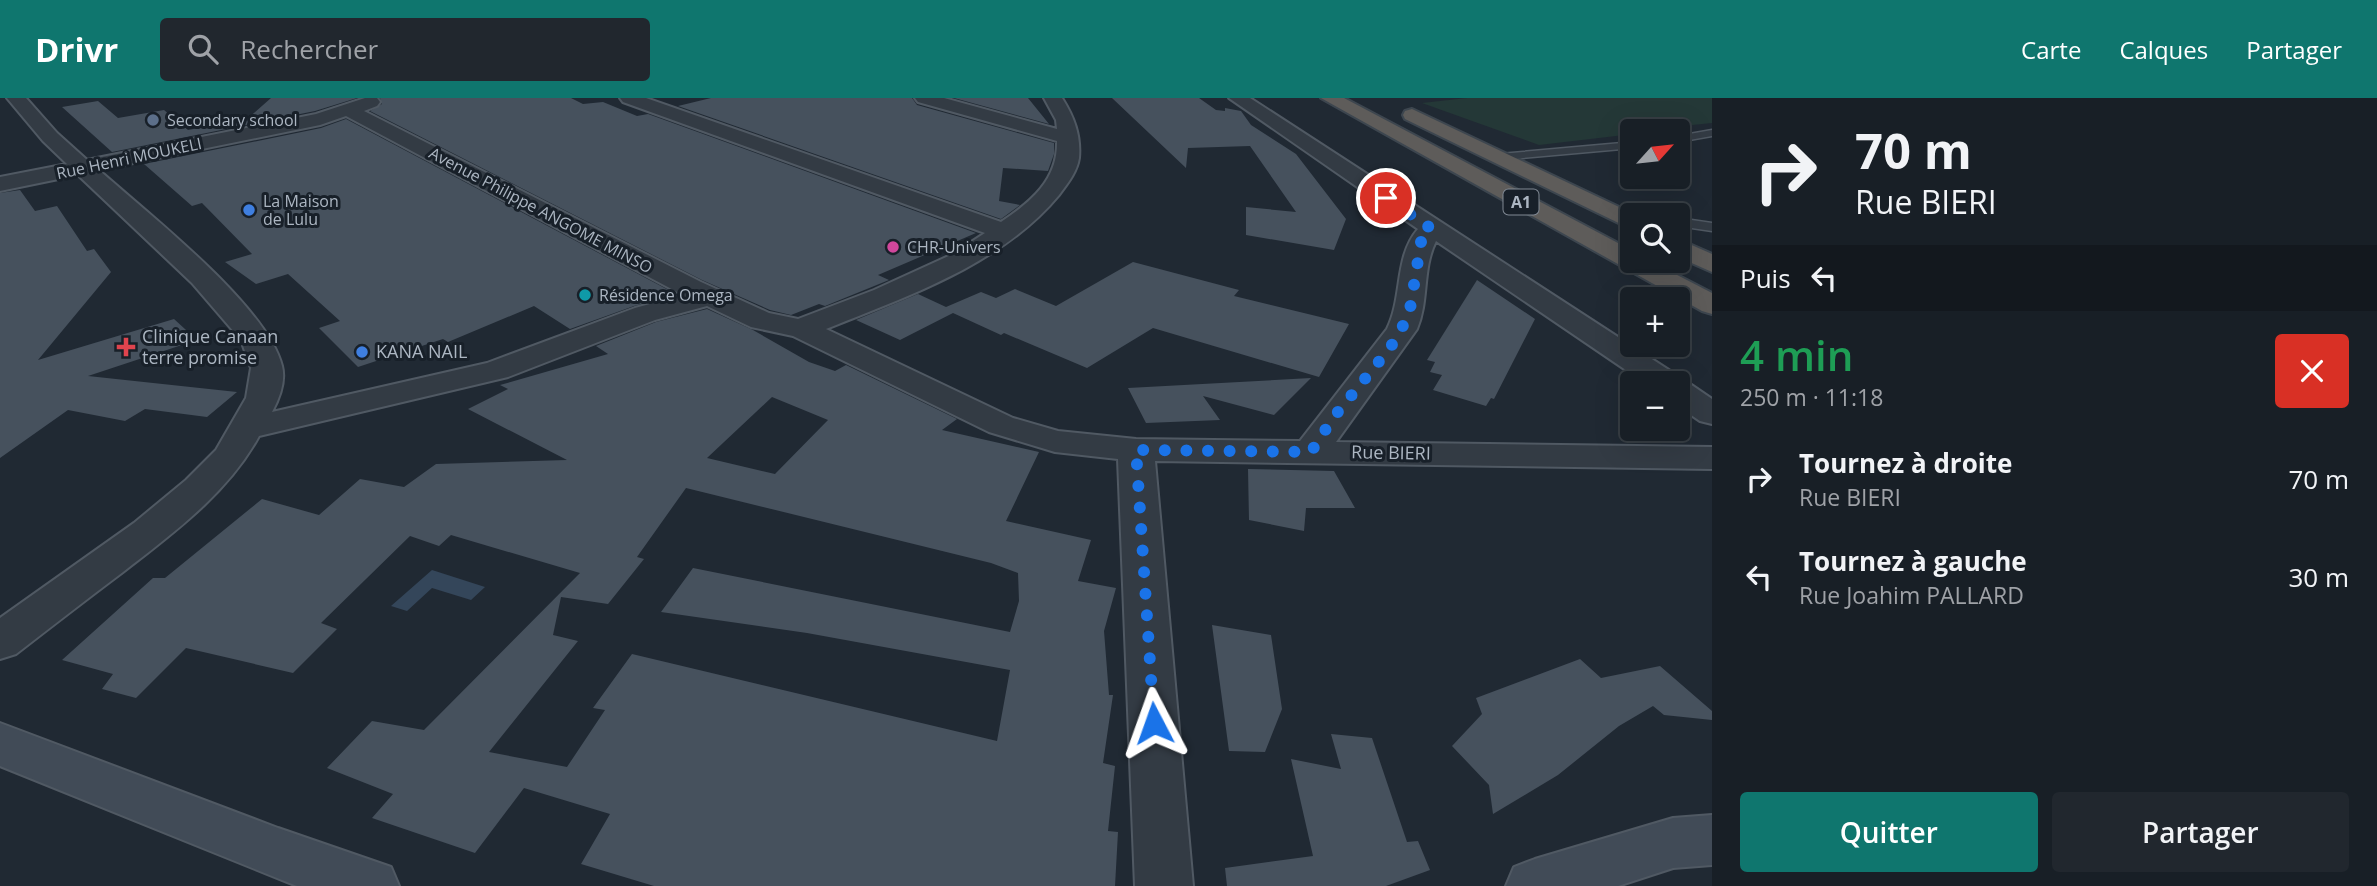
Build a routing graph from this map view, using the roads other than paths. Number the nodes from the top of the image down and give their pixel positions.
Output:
1 (16, 98) edge
2 (380, 98) edge
3 (629, 98) edge
4 (924, 98) edge
5 (1053, 98) edge
6 (1238, 98) edge
7 (1331, 99) edge
8 (1379, 101) edge
9 (350, 111) junction
10 (1712, 133) edge
11 (1690, 137) edge
12 (1067, 138) junction
13 (1620, 146) edge
14 (1500, 157) junction
15 (84, 167) junction
16 (0, 184) edge
17 (1608, 211) junction
18 (1620, 213) edge
19 (1620, 217) edge
20 (1690, 224) edge
21 (1712, 227) edge
22 (1432, 229) junction
23 (1620, 232) edge
24 (1006, 233) junction
25 (1690, 253) edge
26 (1712, 264) edge
27 (1690, 269) edge
28 (1712, 281) edge
29 (1645, 287) edge
30 (709, 297) junction
31 (1712, 305) edge
32 (1690, 313) edge
33 (1712, 325) edge
34 (801, 328) junction
35 (1648, 371) edge
36 (1690, 399) edge
37 (1712, 414) edge
38 (246, 429) junction
39 (1136, 450) junction
40 (1311, 452) junction
41 (1712, 458) edge
42 (0, 642) edge
43 (0, 744) edge
44 (1712, 840) edge
45 (370, 886) edge
46 (1164, 886) edge
47 (1535, 886) edge

1 - 15 street
2 - 9 street, Rue Henri MOUKELI
3 - 24 street
4 - 12 street
5 - 12 street
6 - 22 street
7 - 29 highway
7 - 31 highway, A1
8 - 14 highway
8 - 23 highway, A1
9 - 15 street, Rue Henri MOUKELI
9 - 30 street, Avenue Philippe ANGOME MINSO
10 - 11 lane
12 - 24 street
13 - 14 lane
14 - 17 highway
15 - 16 street, Rue Henri MOUKELI
15 - 38 street
17 - 18 lane
17 - 19 highway
20 - 21 lane
22 - 35 street
22 - 40 street
24 - 34 street
25 - 26 highway
27 - 28 highway
30 - 34 street, Avenue Philippe ANGOME MINSO
30 - 38 street
32 - 33 highway
34 - 39 street, Rue BIERI
36 - 37 street
38 - 42 street
39 - 40 street, Rue BIERI
39 - 46 street
40 - 41 street, Rue BIERI
43 - 45 main road
44 - 47 main road

